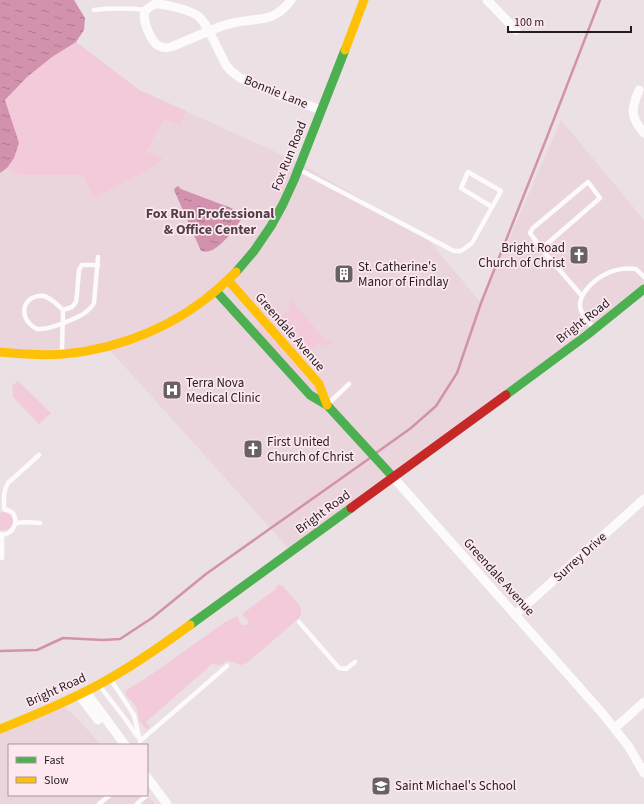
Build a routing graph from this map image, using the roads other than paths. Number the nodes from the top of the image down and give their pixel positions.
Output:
1 (291, 0) edge
2 (364, 0) edge
3 (487, 0) edge
4 (94, 10) dead end
5 (146, 10) junction
6 (516, 30) dead end
7 (209, 31) junction
8 (639, 90) dead end
9 (321, 110) junction
10 (644, 133) edge
11 (298, 169) junction
12 (492, 207) junction
13 (541, 249) junction
14 (98, 257) dead end
15 (98, 265) junction
16 (644, 277) edge
17 (228, 280) junction
18 (644, 289) edge
19 (216, 291) junction
20 (582, 296) junction
21 (64, 310) junction
22 (63, 323) junction
23 (594, 329) junction
24 (0, 352) edge
25 (62, 354) junction
26 (349, 384) dead end
27 (327, 405) junction
28 (39, 454) dead end
29 (393, 477) junction
30 (644, 499) edge
31 (2, 509) edge
32 (40, 522) dead end
33 (16, 523) junction
34 (1, 534) edge
35 (2, 558) dead end
36 (515, 615) junction
37 (299, 622) dead end
38 (355, 662) dead end
39 (227, 666) dead end
40 (110, 679) junction
41 (99, 685) junction
42 (82, 694) junction
43 (644, 702) edge
44 (615, 728) junction
45 (0, 729) edge
46 (140, 740) junction
47 (119, 744) edge
48 (124, 744) edge
49 (644, 773) edge
50 (148, 778) edge
51 (155, 787) junction
52 (148, 794) edge
53 (109, 796) edge
54 (146, 796) edge
55 (99, 804) edge
56 (137, 804) edge
57 (167, 804) edge

1 - 7 street
2 - 9 street, Fox Run Road
3 - 6 street
4 - 5 lane
5 - 7 street, Bonnie Lane
5 - 7 street
7 - 9 street, Bonnie Lane
8 - 10 street
9 - 11 street, Fox Run Road
11 - 12 lane
11 - 17 street, Fox Run Road
12 - 12 lane
13 - 13 lane
13 - 20 lane
14 - 15 lane
15 - 21 lane
15 - 22 lane
16 - 20 lane
17 - 19 street, Fox Run Road
17 - 27 street, Greendale Avenue
18 - 23 street, Bright Road
19 - 25 street, Fox Run Road
19 - 27 street, Greendale Avenue
20 - 23 lane
21 - 22 lane
21 - 22 lane
22 - 25 lane
23 - 29 street, Bright Road
24 - 25 street, Fox Run Road
26 - 27 lane
27 - 29 street, Greendale Avenue
28 - 31 lane
29 - 36 street, Greendale Avenue
29 - 40 street, Bright Road
30 - 36 street, Surrey Drive
31 - 33 lane
32 - 33 lane
33 - 34 lane
34 - 35 lane
36 - 44 street, Greendale Avenue
37 - 38 lane
39 - 46 lane
40 - 41 street, Bright Road
40 - 46 lane
41 - 42 street, Bright Road
41 - 46 lane
42 - 45 street, Bright Road
42 - 47 street
42 - 48 street
43 - 44 street
44 - 49 street, Greendale Avenue
50 - 51 street
51 - 52 lane
51 - 57 street
53 - 55 lane
54 - 56 lane

